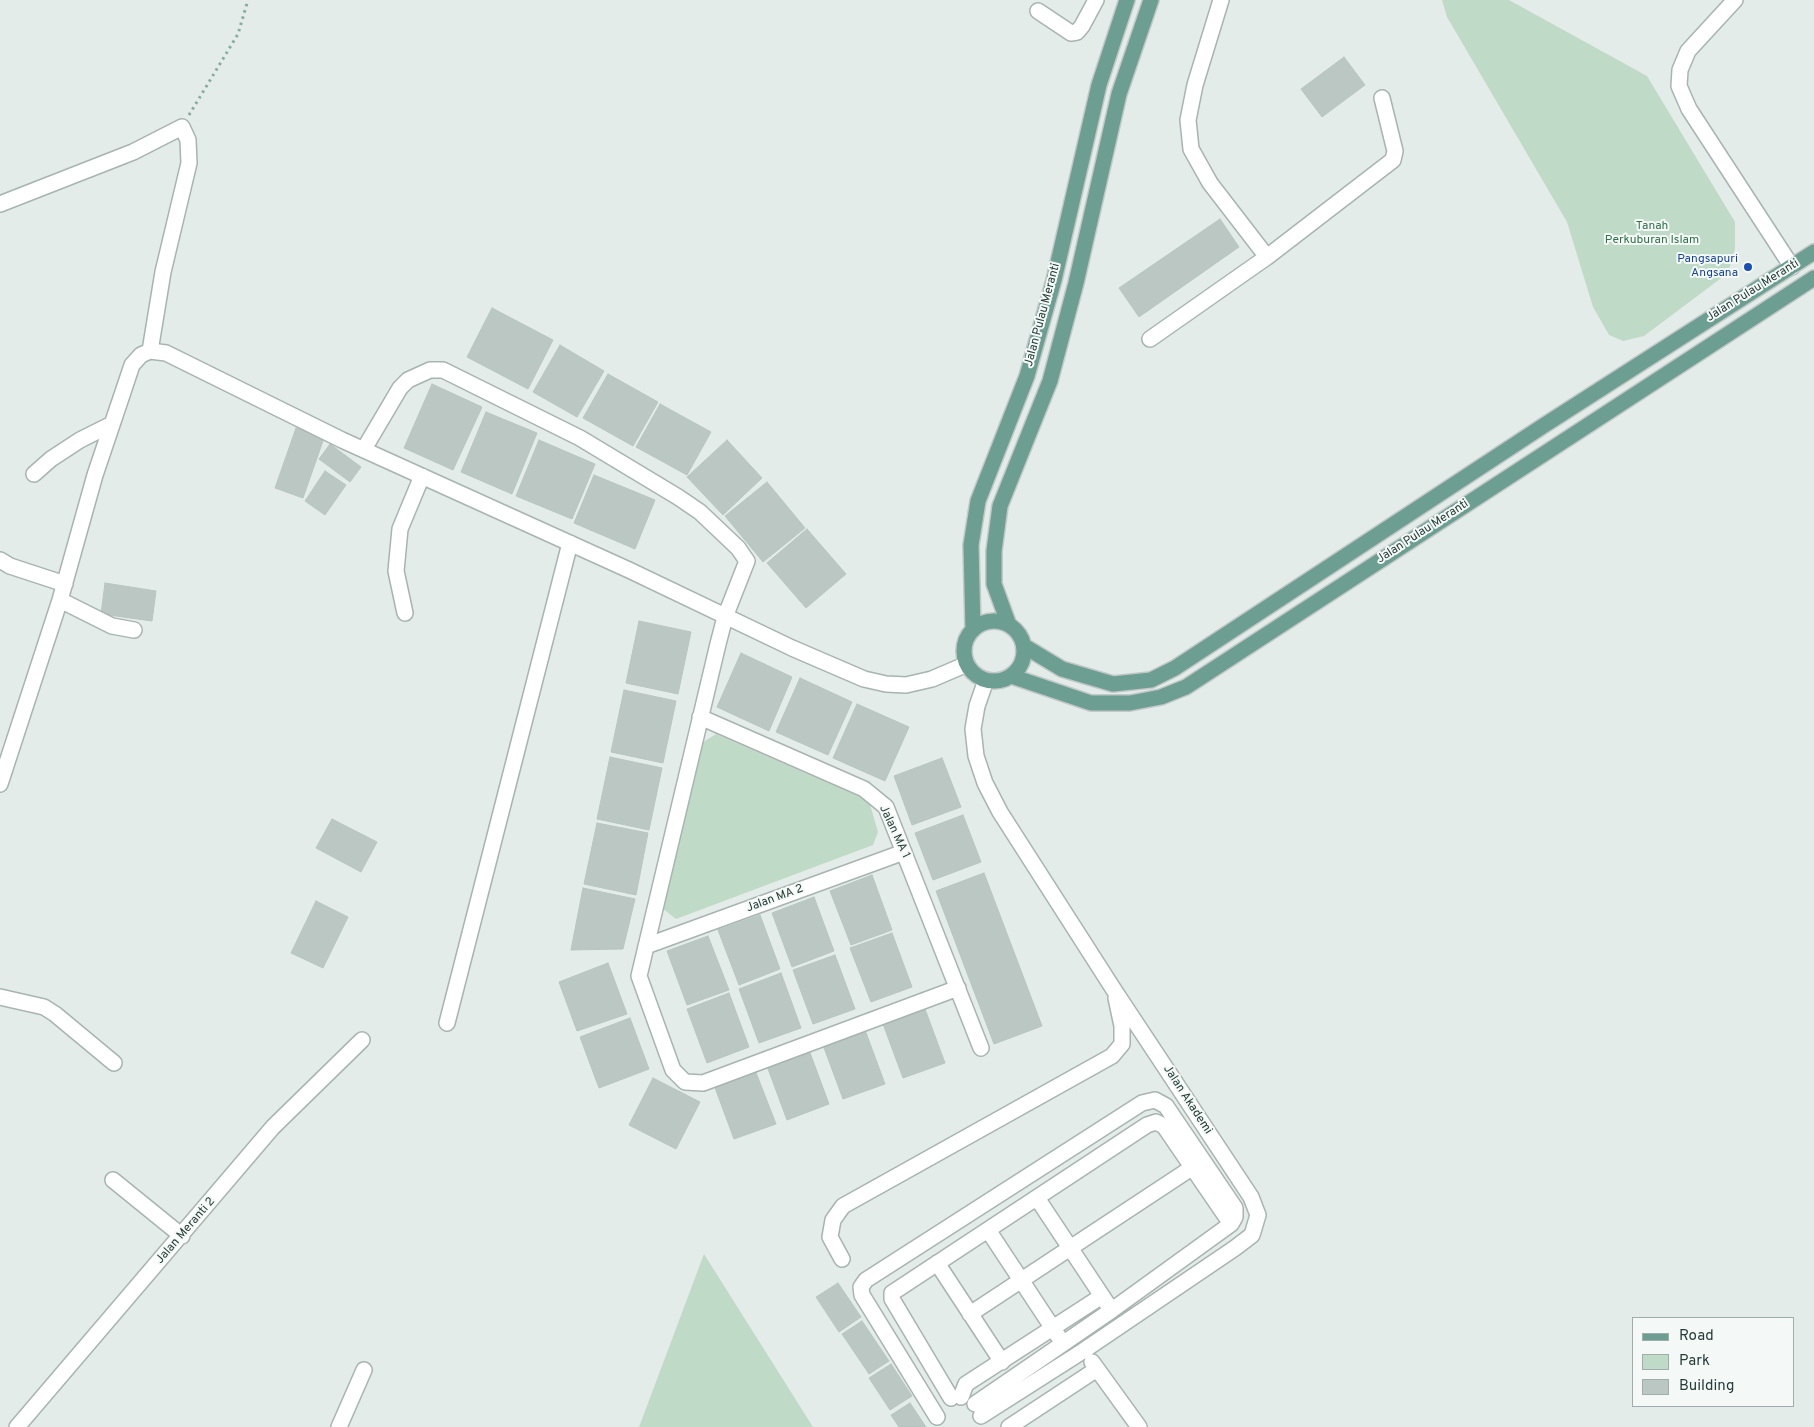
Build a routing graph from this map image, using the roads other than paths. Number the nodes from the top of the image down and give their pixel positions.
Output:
1 (1096, 0) edge
2 (1127, 0) edge
3 (1151, 0) edge
4 (1221, 0) edge
5 (1735, 0) edge
6 (1038, 11) dead end
7 (1382, 98) dead end
8 (0, 204) edge
9 (1814, 252) edge
10 (1267, 258) junction
11 (1792, 267) junction
12 (1814, 278) edge
13 (1150, 339) dead end
14 (150, 351) junction
15 (112, 424) junction
16 (364, 449) junction
17 (34, 474) dead end
18 (422, 476) junction
19 (570, 543) junction
20 (0, 560) edge
21 (64, 584) junction
22 (60, 600) junction
23 (405, 613) dead end
24 (725, 617) junction
25 (1009, 625) junction
26 (134, 630) dead end
27 (973, 630) junction
28 (1024, 646) junction
29 (967, 664) junction
30 (1011, 676) junction
31 (986, 680) junction
32 (700, 718) junction
33 (4, 755) edge
34 (0, 784) edge
35 (904, 852) junction
36 (646, 946) junction
37 (958, 988) junction
38 (1114, 990) junction
39 (0, 997) edge
40 (447, 1023) dead end
41 (362, 1040) dead end
42 (981, 1048) dead end
43 (114, 1063) dead end
44 (1193, 1167) junction
45 (113, 1180) dead end
46 (1037, 1198) junction
47 (1231, 1224) junction
48 (988, 1230) junction
49 (182, 1236) junction
50 (1070, 1248) junction
51 (842, 1259) dead end
52 (937, 1263) junction
53 (1022, 1280) junction
54 (1102, 1296) junction
55 (1112, 1310) junction
56 (970, 1314) junction
57 (1054, 1328) junction
58 (1063, 1343) junction
59 (1083, 1351) junction
60 (1002, 1362) junction
61 (1097, 1369) junction
62 (364, 1370) dead end
63 (956, 1397) junction
64 (978, 1416) edge
65 (938, 1422) edge
66 (17, 1427) edge
67 (339, 1427) edge
68 (1009, 1427) edge
69 (1139, 1427) edge

1 - 6 street
2 - 27 main road, Jalan Pulau Meranti
3 - 25 main road, Jalan Pulau Meranti
4 - 10 street
5 - 11 street
7 - 10 street
8 - 14 street
9 - 11 main road, Jalan Pulau Meranti
10 - 13 street
11 - 28 main road, Jalan Pulau Meranti
12 - 30 main road, Jalan Pulau Meranti
14 - 15 street
14 - 16 street
15 - 17 street
15 - 21 street
16 - 18 street
16 - 24 street
18 - 19 street
18 - 23 street
19 - 24 street
19 - 40 street
20 - 21 street
21 - 22 street
22 - 26 street
22 - 33 street
24 - 29 street
24 - 32 street
25 - 27 main road
25 - 28 main road
27 - 29 main road
28 - 30 main road
29 - 31 main road
30 - 31 main road
31 - 38 street, Jalan Akademi
32 - 35 street, Jalan MA 1
32 - 36 street
33 - 34 street
35 - 36 street, Jalan MA 2
35 - 37 street, Jalan MA 1
36 - 37 street
37 - 42 street, Jalan MA 1
38 - 51 street
38 - 59 street, Jalan Akademi
39 - 43 street
41 - 49 street, Jalan Meranti 2
44 - 46 street
44 - 47 street
44 - 50 street
45 - 49 street
46 - 48 street
46 - 50 street
47 - 55 street
47 - 65 street
48 - 52 street
48 - 53 street
49 - 66 street, Jalan Meranti 2
50 - 53 street
50 - 54 street
52 - 56 street
52 - 63 street
53 - 56 street
53 - 57 street
54 - 55 street
54 - 57 street
55 - 58 street
56 - 60 street
57 - 58 street
57 - 60 street
58 - 64 street
59 - 61 street
59 - 64 street, Jalan Akademi
60 - 63 street
61 - 68 street
61 - 69 street
62 - 67 street
63 - 64 street
63 - 65 street

